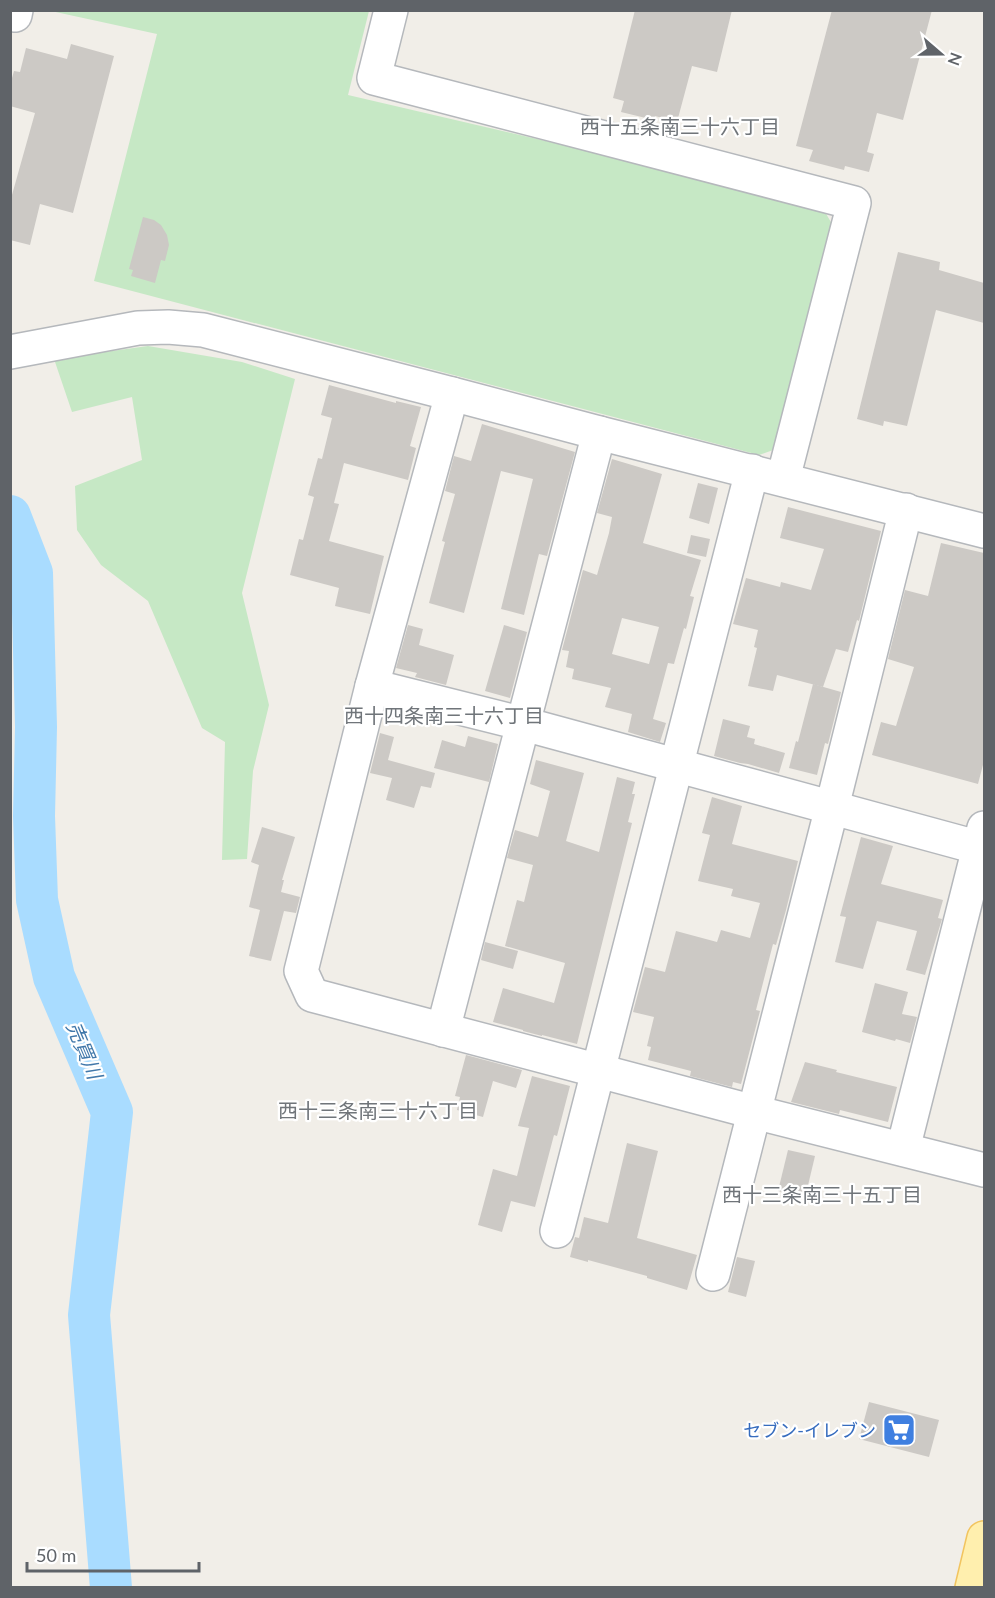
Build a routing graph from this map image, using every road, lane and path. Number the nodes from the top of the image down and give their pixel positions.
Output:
1 (391, 10) edge
2 (10, 352) edge
3 (452, 394) junction
4 (599, 433) junction
5 (752, 471) junction
6 (783, 479) junction
7 (906, 510) junction
8 (984, 531) edge
9 (372, 686) junction
10 (524, 724) junction
11 (677, 765) junction
12 (832, 807) junction
13 (983, 841) edge
14 (443, 1030) junction
15 (597, 1070) junction
16 (754, 1112) junction
17 (903, 1149) junction
18 (984, 1170) edge
19 (557, 1231) dead end
20 (712, 1274) dead end
21 (984, 1538) edge
22 (972, 1587) edge

1 - 6 street
2 - 3 street
3 - 4 street
3 - 9 street
4 - 5 street
4 - 10 street
5 - 6 street
5 - 11 street
6 - 7 street
7 - 8 street
7 - 12 street
9 - 10 street
9 - 14 street
10 - 11 street
10 - 14 street
11 - 12 street
11 - 15 street
12 - 13 street
12 - 16 street
13 - 17 street
14 - 15 street
15 - 16 street
15 - 19 street
16 - 17 street
16 - 20 street
17 - 18 street
21 - 22 main road

